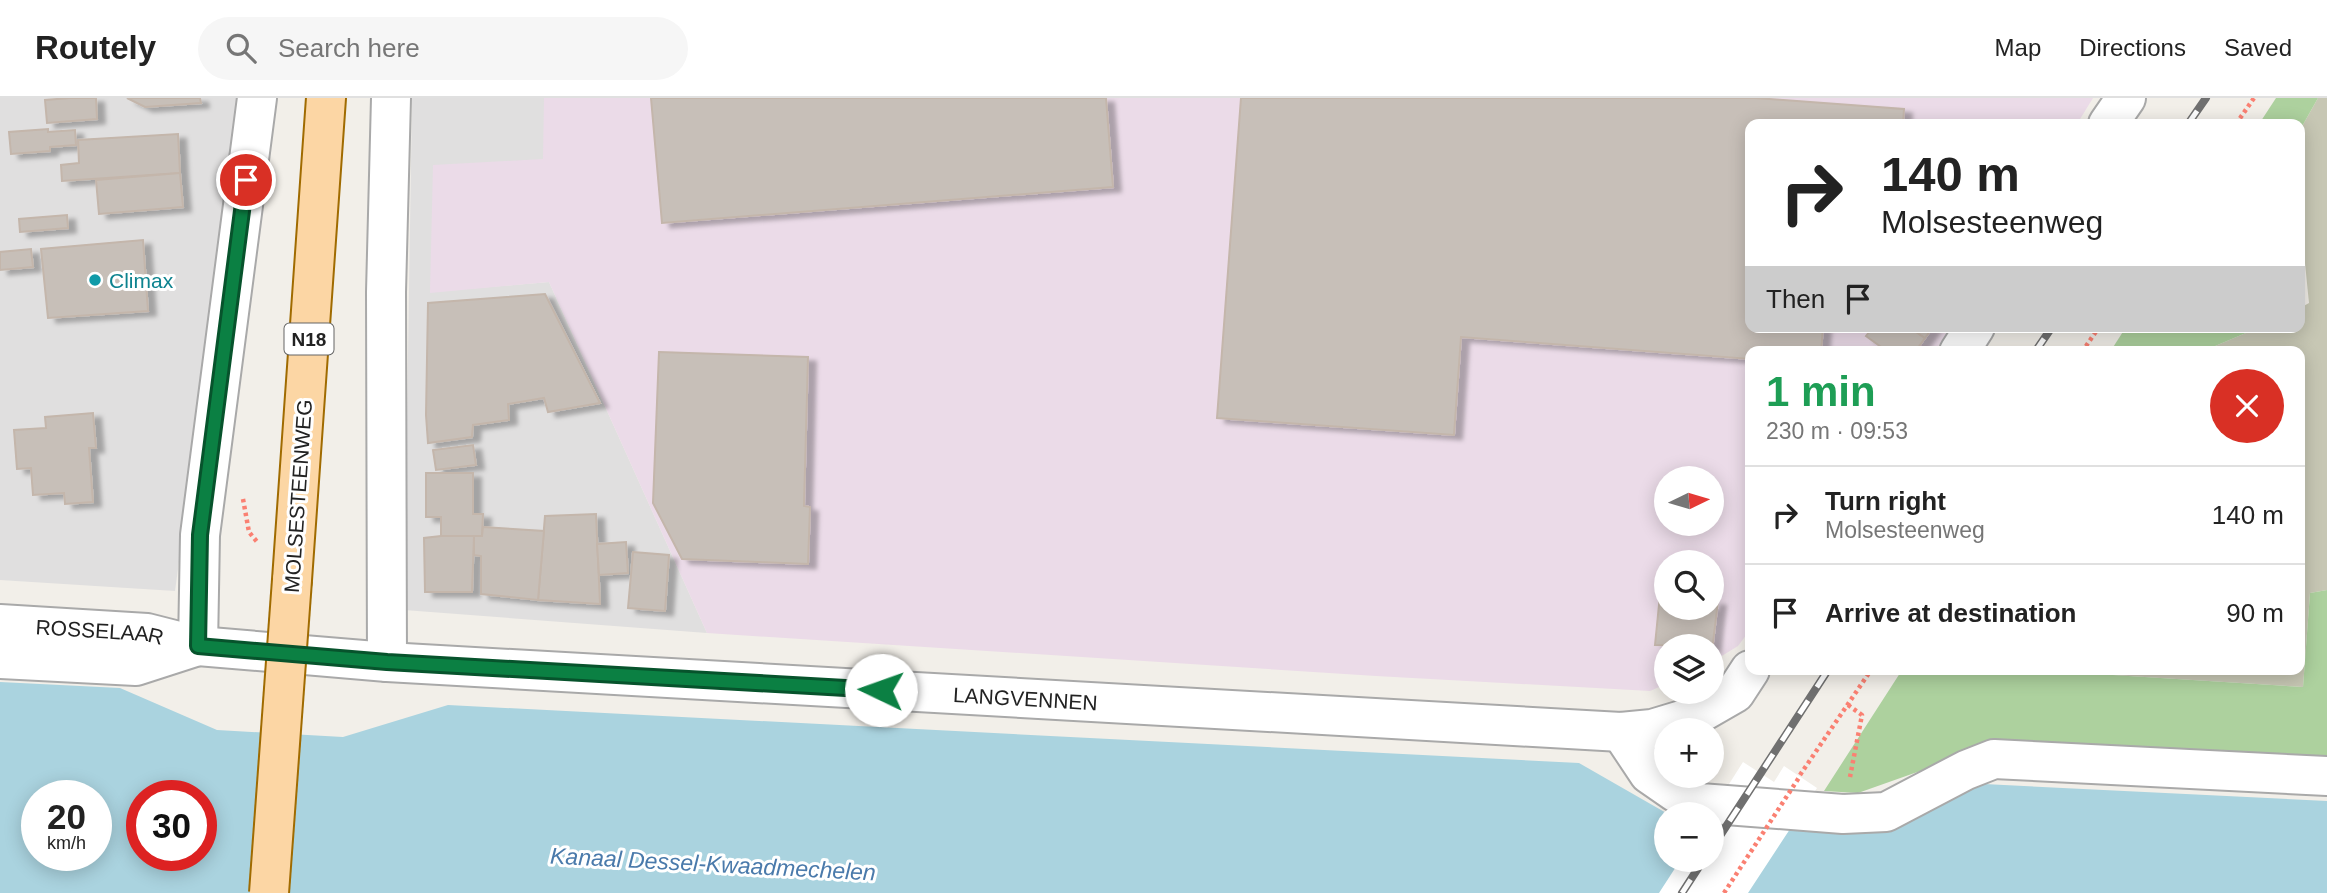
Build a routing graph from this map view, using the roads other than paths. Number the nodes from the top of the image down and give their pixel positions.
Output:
1 (257, 98) edge
2 (326, 98) edge
3 (391, 98) edge
4 (2126, 98) edge
5 (2111, 119) edge
6 (0, 624) edge
7 (198, 646) junction
8 (0, 659) edge
9 (387, 662) junction
10 (1747, 675) edge
11 (1621, 732) junction
12 (2327, 776) edge
13 (270, 893) edge

1 - 7 street
2 - 13 main road, MOLSESTEENWEG / N18, bridge
3 - 9 street
4 - 5 street
6 - 7 street, ROSSELAAR
7 - 8 street
7 - 9 street, LANGVENNEN
9 - 11 street, LANGVENNEN
10 - 11 street, LANGVENNEN
11 - 12 street

